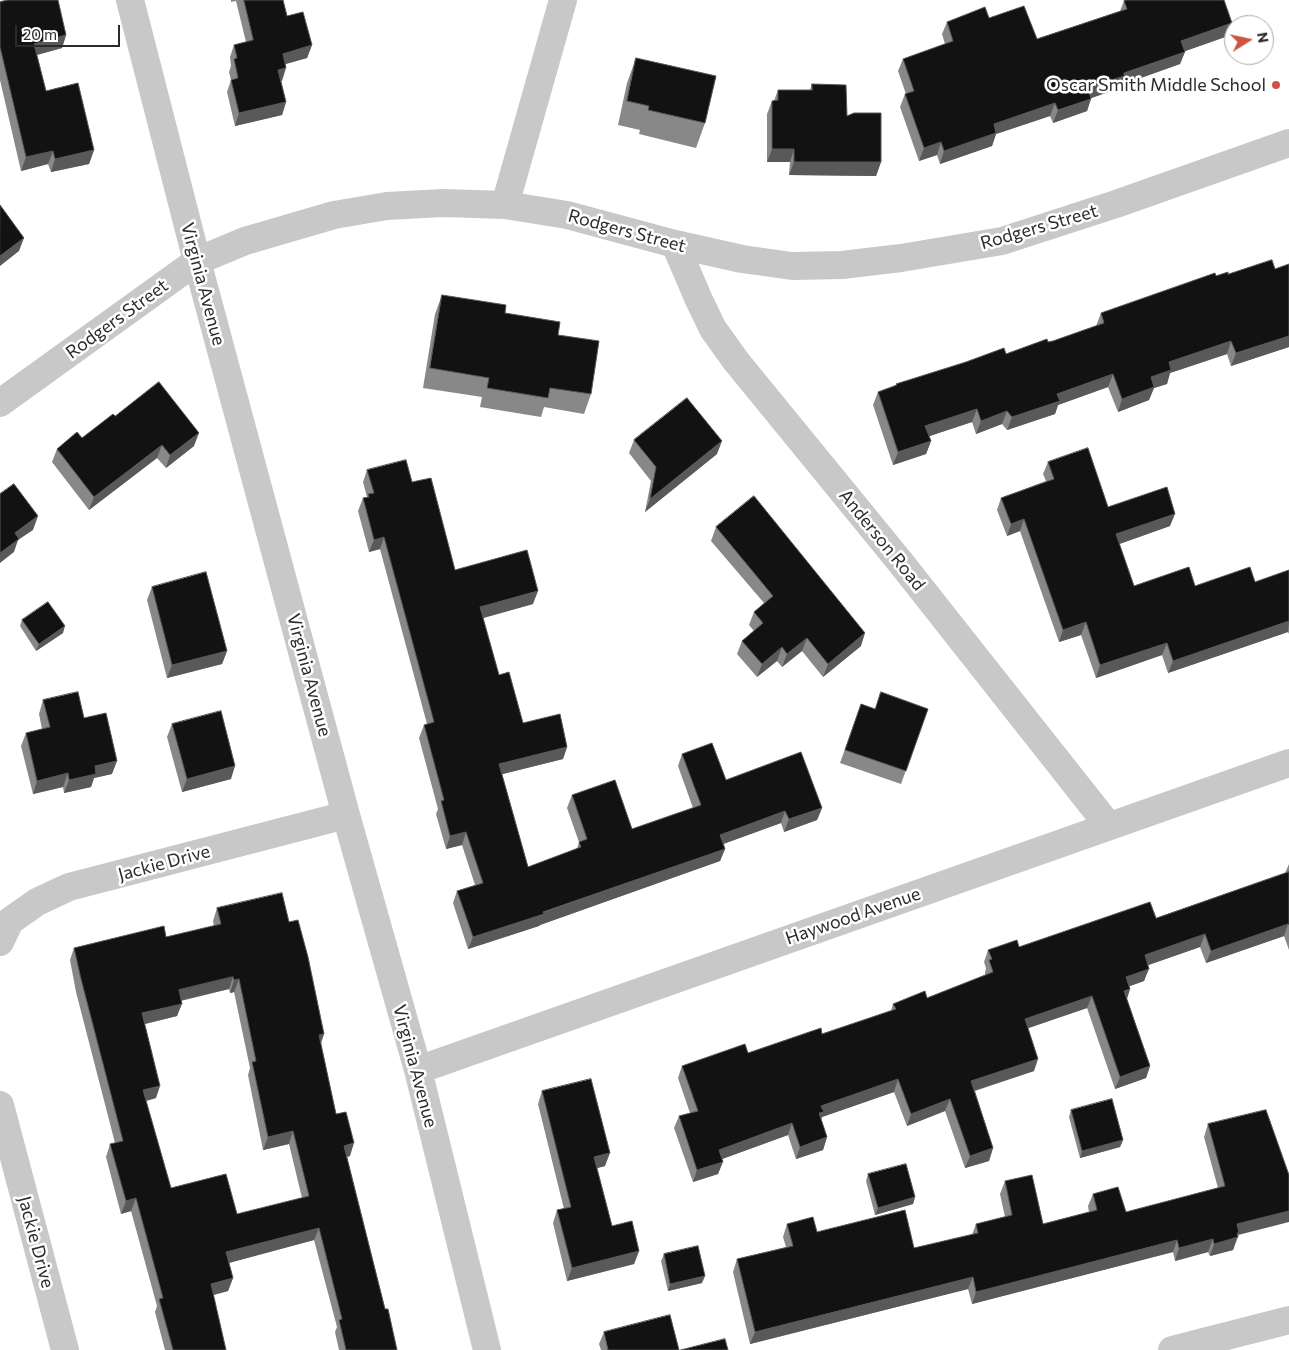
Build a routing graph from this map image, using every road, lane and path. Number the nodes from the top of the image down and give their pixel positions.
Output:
1 (130, 0) edge
2 (562, 0) edge
3 (1289, 143) edge
4 (505, 205) junction
5 (675, 244) junction
6 (197, 261) junction
7 (0, 403) edge
8 (1289, 762) edge
9 (346, 815) junction
10 (1108, 826) junction
11 (0, 942) edge
12 (418, 1070) junction
13 (0, 1105) edge
14 (1289, 1320) edge
15 (65, 1350) edge
16 (487, 1350) edge
17 (1172, 1350) edge

1 - 6 street, Virginia Avenue
2 - 4 street
3 - 5 street, Rodgers Street
4 - 5 street, Rodgers Street
4 - 6 street, Rodgers Street
5 - 10 street, Anderson Road
6 - 7 street, Rodgers Street
6 - 9 street, Virginia Avenue
8 - 10 street, Haywood Avenue
9 - 11 street, Jackie Drive
9 - 12 street, Virginia Avenue
10 - 12 street, Haywood Avenue
12 - 16 street, Virginia Avenue
13 - 15 street, Jackie Drive
14 - 17 street

